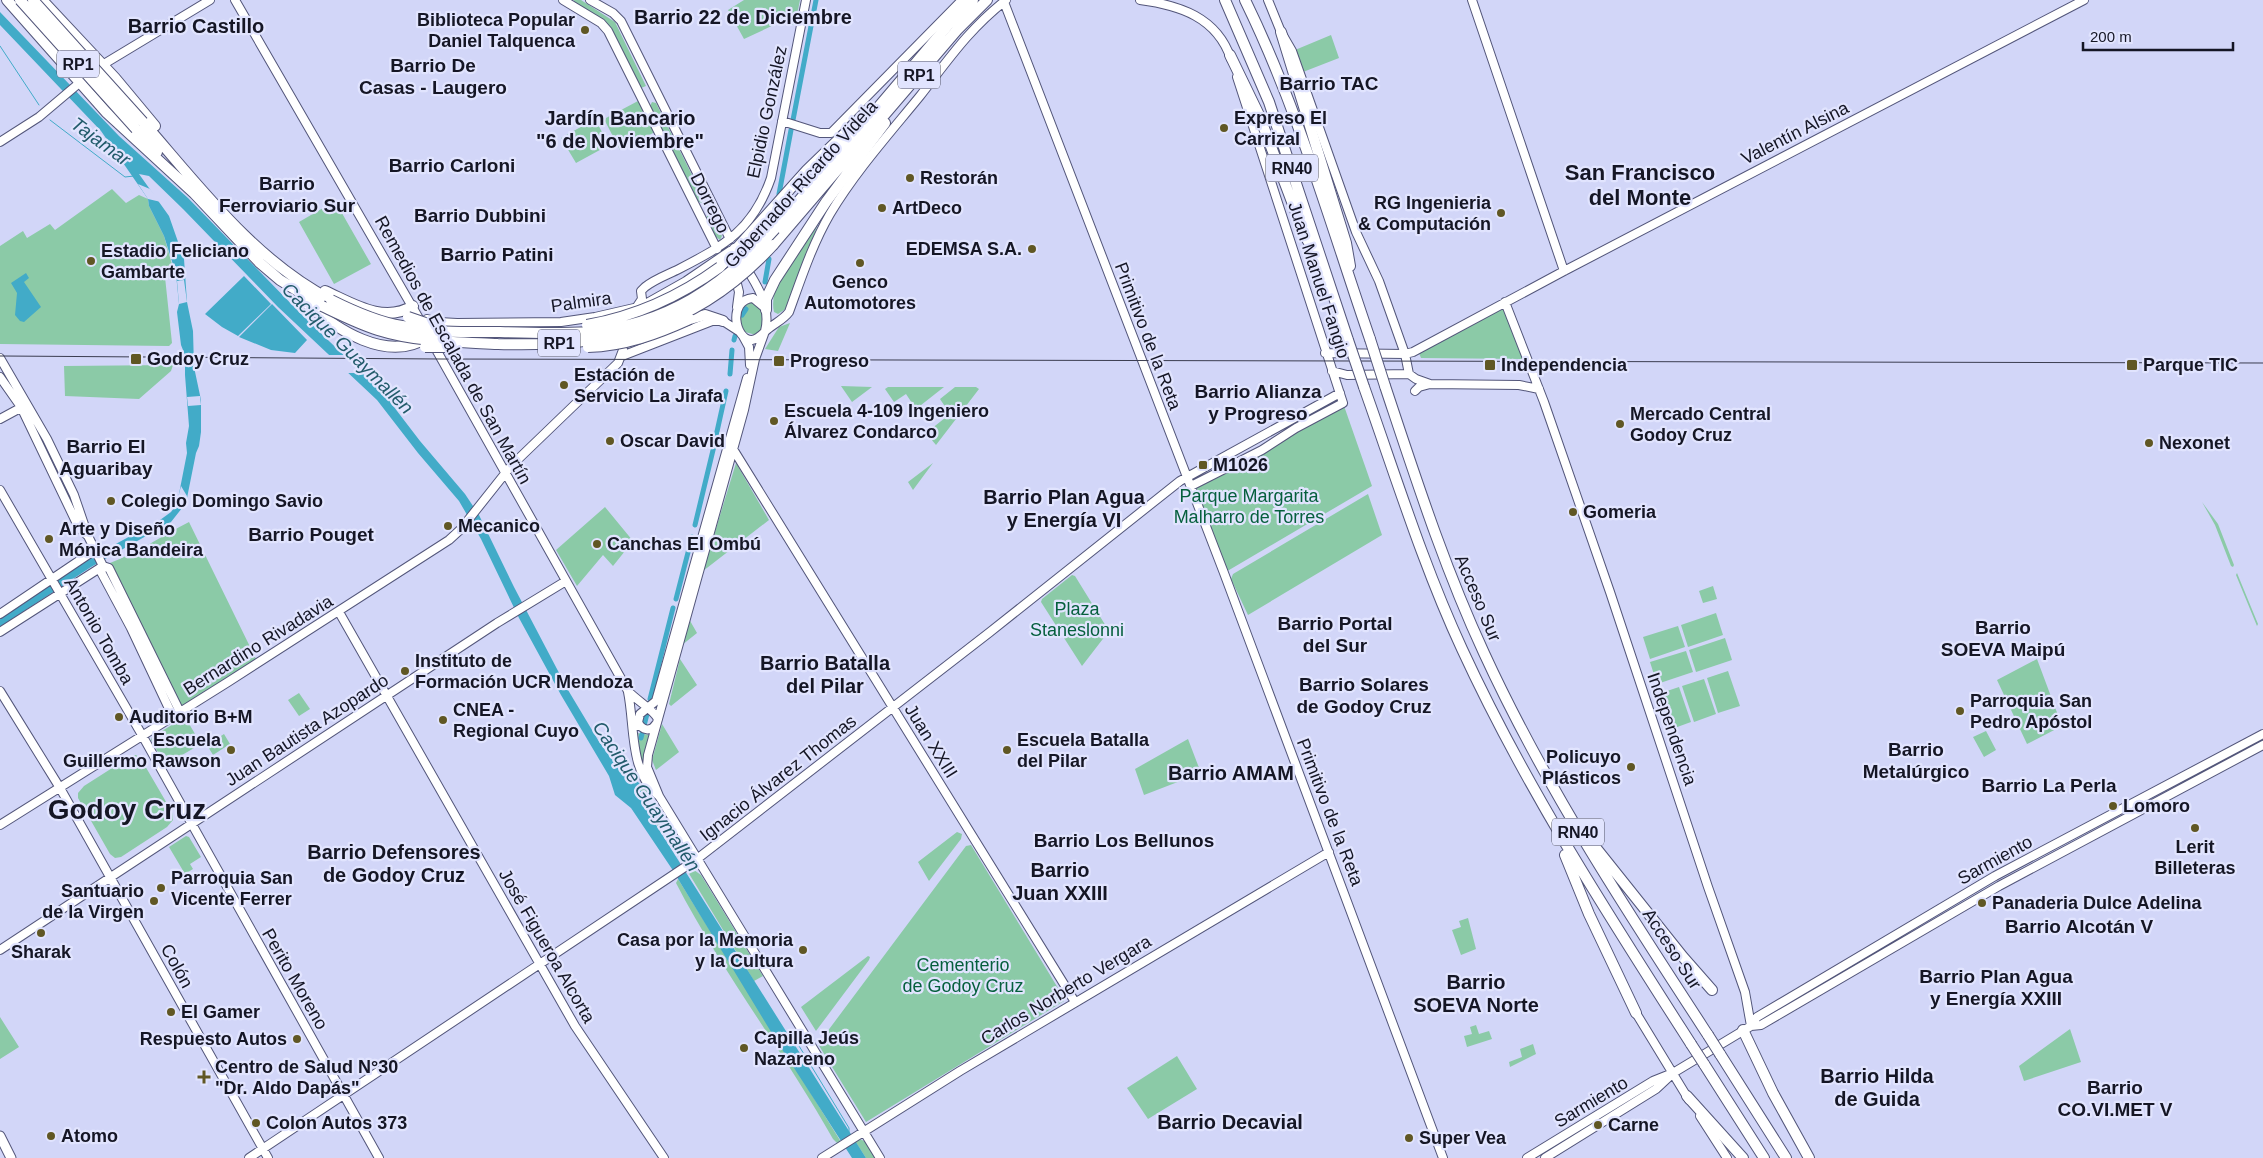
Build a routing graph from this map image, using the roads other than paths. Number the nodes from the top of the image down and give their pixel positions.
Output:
1 (7, 0) edge
2 (20, 0) edge
3 (33, 0) edge
4 (42, 0) edge
5 (210, 0) edge
6 (235, 0) edge
7 (563, 0) edge
8 (590, 0) edge
9 (806, 0) edge
10 (962, 0) edge
11 (973, 0) edge
12 (987, 0) edge
13 (1140, 0) edge
14 (1225, 0) edge
15 (1245, 0) edge
16 (1268, 0) edge
17 (1472, 0) edge
18 (2084, 0) edge
19 (1005, 1) edge
20 (1280, 32) junction
21 (1230, 55) junction
22 (102, 64) junction
23 (908, 80) junction
24 (73, 89) junction
25 (782, 121) junction
26 (140, 125) junction
27 (0, 142) edge
28 (849, 149) junction
29 (197, 190) junction
30 (761, 200) joint
31 (717, 249) junction
32 (733, 249) junction
33 (276, 265) junction
34 (1564, 271) junction
35 (1329, 278) junction
36 (280, 280) junction
37 (1353, 292) junction
38 (1505, 302) junction
39 (326, 303) junction
40 (413, 306) junction
41 (635, 308) junction
42 (737, 308) junction
43 (766, 310) junction
44 (789, 312) junction
45 (408, 317) dead end
46 (629, 321) dead end
47 (723, 321) junction
48 (469, 332) junction
49 (544, 332) junction
50 (765, 332) junction
51 (740, 333) junction
52 (429, 336) junction
53 (519, 344) junction
54 (425, 347) dead end
55 (1325, 353) junction
56 (1405, 354) junction
57 (0, 358) edge
58 (1332, 371) junction
59 (1409, 374) junction
60 (1347, 375) junction
61 (1534, 375) junction
62 (0, 377) edge
63 (1430, 384) junction
64 (1519, 385) junction
65 (1539, 389) junction
66 (1340, 392) junction
67 (1415, 392) dead end
68 (25, 406) junction
69 (0, 419) edge
70 (731, 449) junction
71 (506, 473) junction
72 (1187, 477) junction
73 (1191, 486) junction
74 (0, 490) edge
75 (99, 558) junction
76 (566, 582) junction
77 (56, 586) junction
78 (339, 612) junction
79 (0, 614) edge
80 (1469, 618) junction
81 (0, 632) edge
82 (0, 691) edge
83 (628, 691) junction
84 (387, 695) junction
85 (893, 707) junction
86 (646, 710) junction
87 (180, 712) junction
88 (173, 717) junction
89 (636, 718) junction
90 (657, 722) junction
91 (1501, 730) junction
92 (2263, 734) edge
93 (142, 735) junction
94 (2263, 744) edge
95 (60, 788) junction
96 (659, 796) junction
97 (191, 824) junction
98 (0, 825) edge
99 (1329, 852) junction
100 (698, 859) junction
101 (110, 878) junction
102 (0, 950) edge
103 (540, 964) junction
104 (1712, 990) dead end
105 (1075, 1002) junction
106 (1636, 1013) joint
107 (1747, 1028) junction
108 (1672, 1073) junction
109 (345, 1095) junction
110 (1687, 1096) junction
111 (864, 1131) junction
112 (0, 1136) edge
113 (263, 1149) junction
114 (11, 1158) edge
115 (249, 1158) edge
116 (268, 1158) edge
117 (379, 1158) edge
118 (664, 1158) edge
119 (822, 1158) edge
120 (880, 1158) edge
121 (1443, 1158) edge
122 (1527, 1158) edge
123 (1545, 1158) edge
124 (1727, 1158) edge
125 (1743, 1158) edge
126 (1764, 1158) edge
127 (1786, 1158) edge
128 (1808, 1158) edge

1 - 24 highway
2 - 26 highway, Gobernador Ricardo Videla / RP1, bridge
3 - 26 highway, Gobernador Ricardo Videla / RP1, bridge
4 - 22 highway
5 - 22 street
6 - 40 street, Remedios de Escalada de San Martín
7 - 31 street, Dorrego
8 - 32 street, Dorrego
9 - 25 street, Elpidio González
10 - 25 street
11 - 23 highway, Gobernador Ricardo Videla / RP1
12 - 23 highway, Gobernador Ricardo Videla / RP1
13 - 21 street, Juan Manuel Fangio
14 - 35 highway, Acceso Sur / RN40
15 - 37 highway, Acceso Sur / RN40
16 - 20 street
17 - 34 street
18 - 34 street, Valentín Alsina
19 - 44 street
19 - 72 street, Primitivo de la Reta
20 - 37 highway
20 - 56 street
21 - 35 highway
21 - 55 street, Juan Manuel Fangio
22 - 24 street
22 - 29 highway
23 - 28 highway, Gobernador Ricardo Videla / RP1
23 - 32 highway
23 - 43 highway
24 - 27 street
24 - 29 highway
25 - 30 street, Elpidio González
26 - 29 highway, Gobernador Ricardo Videla / RP1
28 - 49 highway, Gobernador Ricardo Videla / RP1, bridge
28 - 53 highway, Gobernador Ricardo Videla / RP1, bridge
29 - 33 highway, Gobernador Ricardo Videla / RP1
29 - 36 highway, Gobernador Ricardo Videla / RP1
30 - 32 street, Palmira
31 - 32 street, Palmira
31 - 41 street, Palmira
32 - 41 street, Palmira
32 - 42 street
32 - 43 street
32 - 49 highway, bridge
33 - 39 highway, Gobernador Ricardo Videla / RP1
33 - 40 highway
34 - 38 street, Valentín Alsina
35 - 91 highway, Acceso Sur / RN40, bridge
36 - 39 highway, Gobernador Ricardo Videla / RP1
36 - 52 highway
37 - 80 highway, Acceso Sur / RN40, bridge
38 - 56 street, Valentín Alsina
38 - 61 street, Independencia
39 - 48 highway, Gobernador Ricardo Videla / RP1, bridge
39 - 53 highway, Gobernador Ricardo Videla / RP1, bridge
40 - 41 street, Palmira
40 - 52 street, Remedios de Escalada de San Martín
41 - 46 street
42 - 43 street
42 - 51 street
43 - 44 street
43 - 50 street
44 - 50 street
45 - 48 highway, bridge
47 - 51 street
47 - 53 highway, bridge
47 - 71 street, Bernardino Rivadavia
48 - 49 highway, Gobernador Ricardo Videla / RP1, bridge
50 - 51 street
50 - 70 street
51 - 70 street
52 - 71 street, Remedios de Escalada de San Martín
53 - 54 highway, bridge
55 - 56 street, Valentín Alsina
55 - 58 street, Juan Manuel Fangio
56 - 59 street
57 - 68 street
58 - 60 street
58 - 66 street, Juan Manuel Fangio
59 - 60 street
59 - 63 street
60 - 66 street
61 - 64 street
61 - 65 street, Independencia
62 - 68 street
63 - 64 street
63 - 67 street
64 - 65 street
65 - 107 street, Independencia
66 - 72 street
66 - 73 street, Juan Manuel Fangio
68 - 69 street
68 - 75 street
70 - 85 street, Juan XXIII
70 - 86 street
70 - 90 street
71 - 76 street, Remedios de Escalada de San Martín
71 - 78 street, Bernardino Rivadavia
72 - 73 street, Primitivo de la Reta
72 - 85 street, Ignacio Álvarez Thomas
73 - 99 street, Primitivo de la Reta
74 - 77 street, Antonio Tomba
75 - 77 street
75 - 77 street
75 - 87 street
75 - 88 street
76 - 83 street, Remedios de Escalada de San Martín
76 - 84 street, Juan Bautista Azopardo
77 - 79 street
77 - 81 street
77 - 93 street, Antonio Tomba
78 - 84 street, José Figueroa Alcorta
78 - 87 street, Bernardino Rivadavia
80 - 104 highway
80 - 127 highway, Acceso Sur / RN40, bridge
82 - 95 street, Colón
83 - 86 street, Remedios de Escalada de San Martín
83 - 89 street, Remedios de Escalada de San Martín
84 - 97 street, Juan Bautista Azopardo
84 - 103 street, José Figueroa Alcorta
85 - 100 street, Ignacio Álvarez Thomas
85 - 105 street, Juan XXIII
86 - 89 street
86 - 90 street
87 - 88 street, Bernardino Rivadavia
88 - 93 street, Bernardino Rivadavia
89 - 90 street
89 - 96 street
90 - 96 street
91 - 106 highway
91 - 126 highway, Acceso Sur / RN40, bridge
92 - 107 street, Sarmiento
93 - 95 street, Bernardino Rivadavia
93 - 97 street, Perito Moreno
94 - 107 street, Sarmiento
95 - 98 street, Bernardino Rivadavia
95 - 101 street, Colón
96 - 100 street
97 - 101 street, Juan Bautista Azopardo
97 - 109 street, Perito Moreno
99 - 105 street, Carlos Norberto Vergara
99 - 121 street, Primitivo de la Reta
100 - 103 street, Ignacio Álvarez Thomas
100 - 111 street
101 - 102 street, Juan Bautista Azopardo
101 - 113 street, Colón
103 - 109 street, Ignacio Álvarez Thomas
103 - 118 street, José Figueroa Alcorta
105 - 111 street, Carlos Norberto Vergara
106 - 108 street
107 - 108 street, Sarmiento
107 - 128 highway
108 - 110 street
108 - 122 street, Sarmiento
108 - 123 street, Sarmiento
109 - 113 street, Ignacio Álvarez Thomas
109 - 117 street, Perito Moreno
110 - 124 street
110 - 125 highway
111 - 119 street, Carlos Norberto Vergara
111 - 120 street
112 - 114 main road
113 - 115 street, Ignacio Álvarez Thomas
113 - 116 street, Colón

